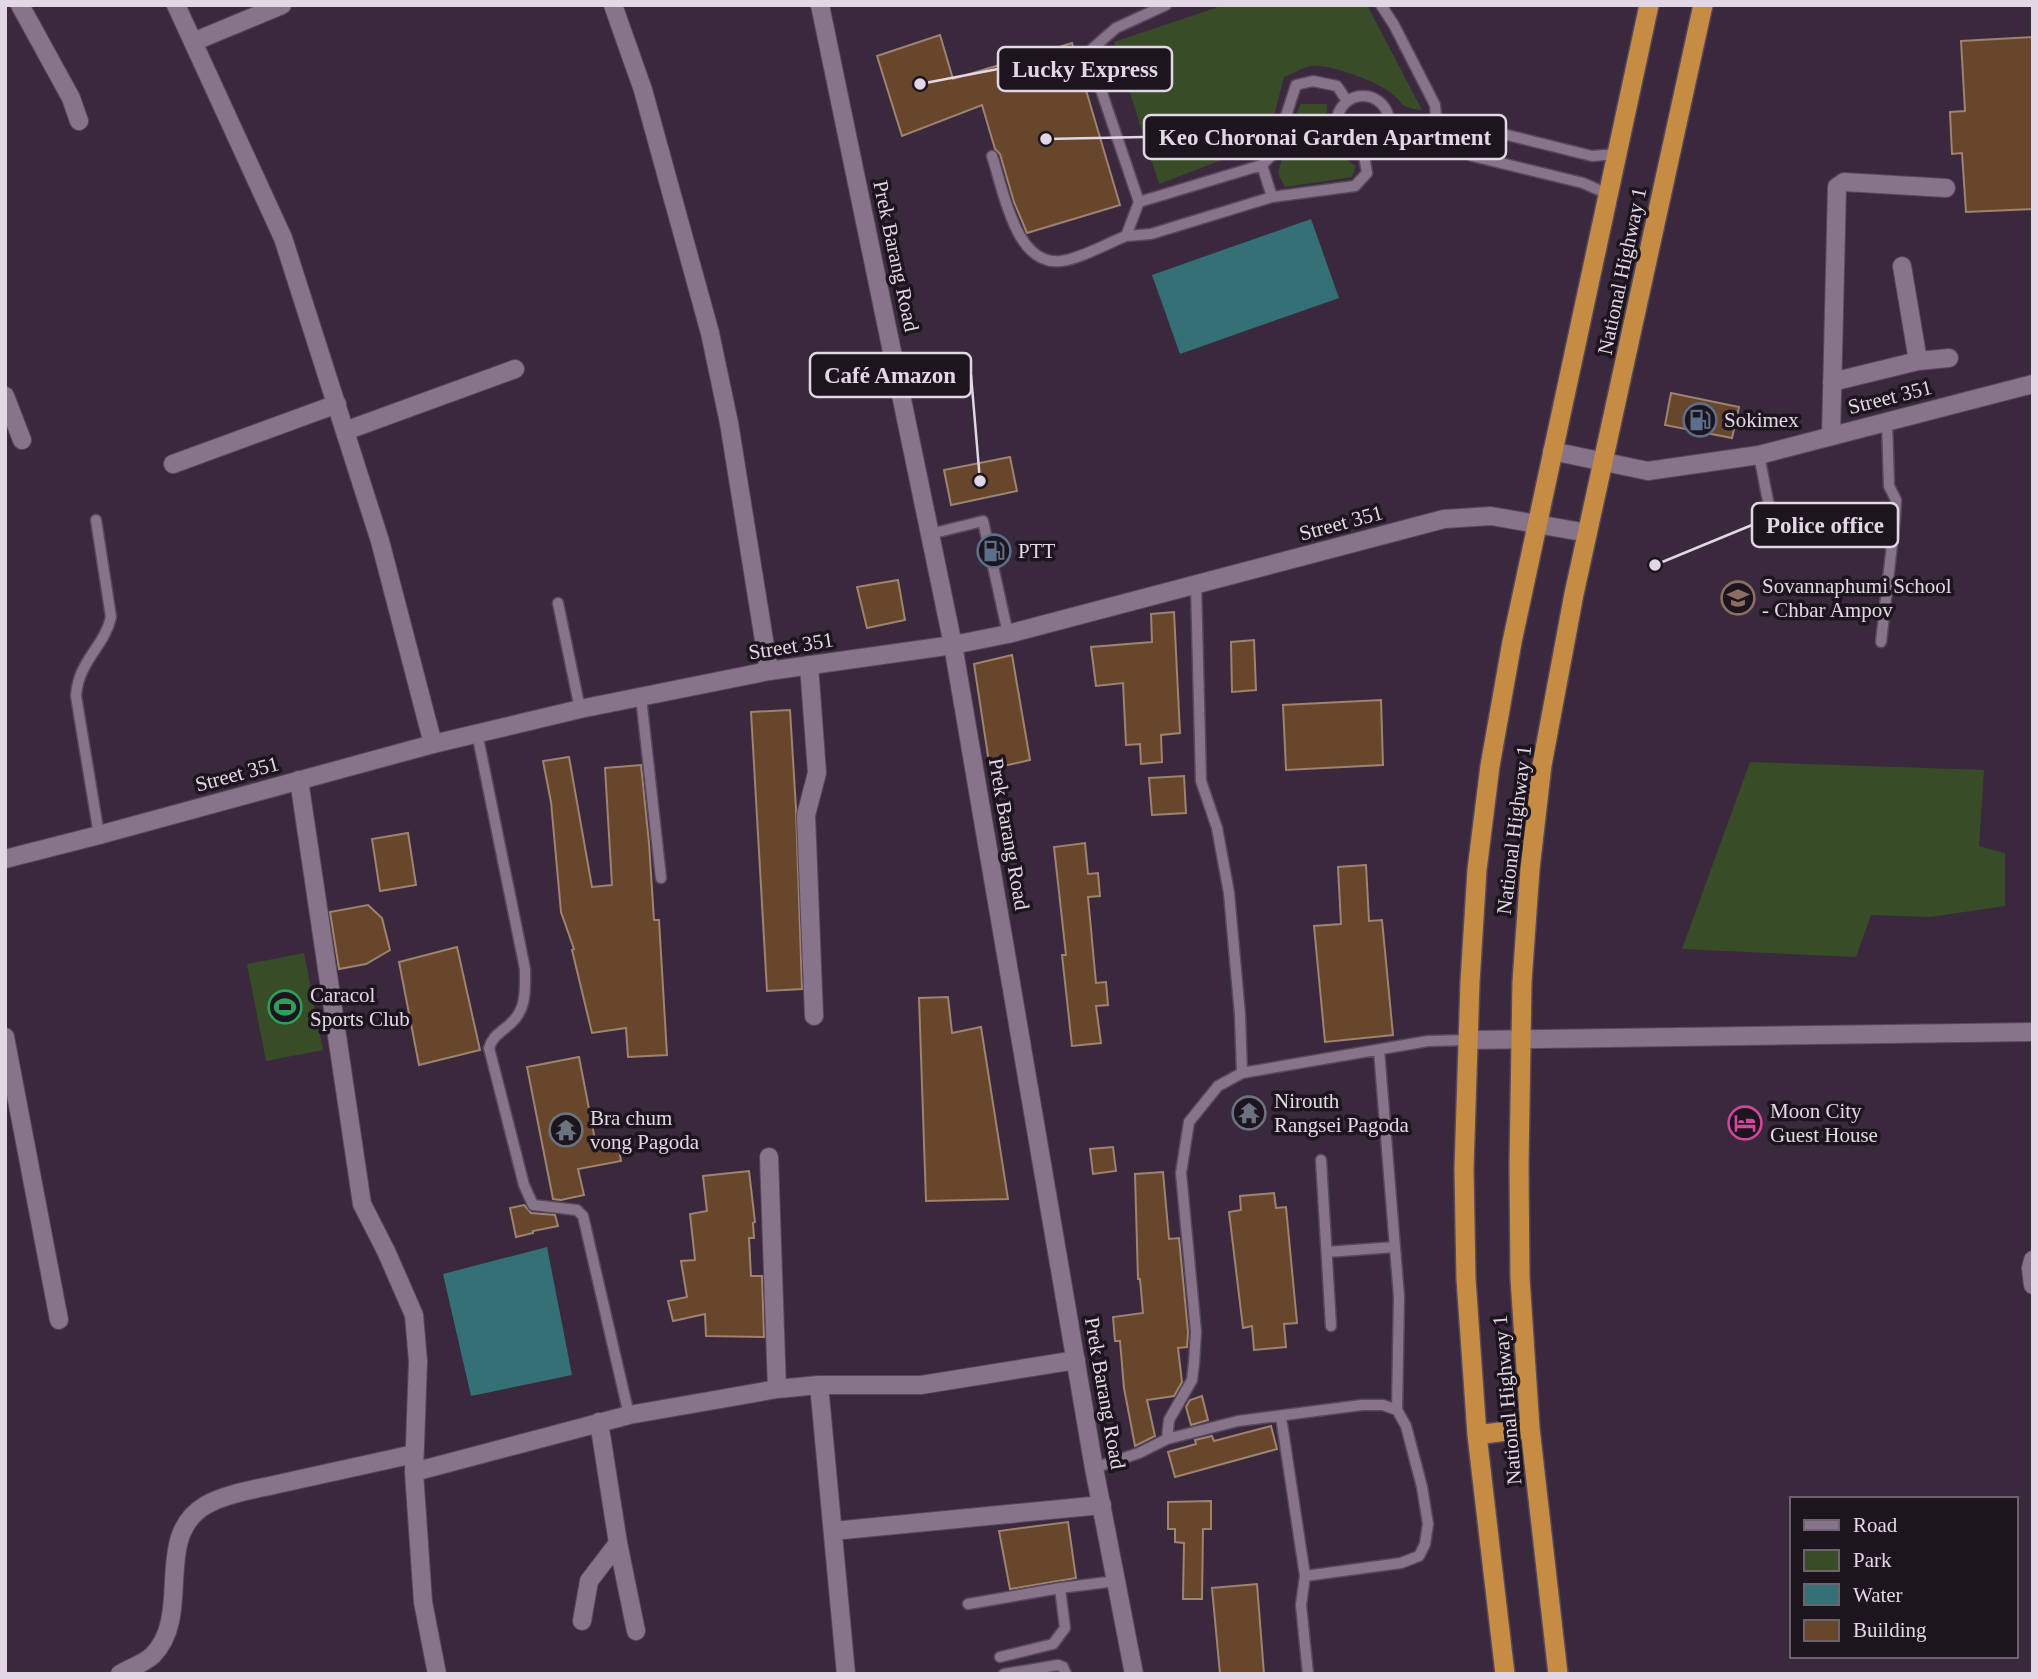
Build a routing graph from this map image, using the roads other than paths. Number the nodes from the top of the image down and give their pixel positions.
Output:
1 (20, 5) edge
2 (176, 5) edge
3 (282, 5) edge
4 (613, 5) edge
5 (820, 5) edge
6 (1166, 5) edge
7 (1381, 5) edge
8 (1649, 5) edge
9 (1703, 5) edge
10 (193, 42) junction
11 (1347, 101) junction
12 (79, 121) dead end
13 (1389, 123) junction
14 (1432, 132) junction
15 (1363, 149) junction
16 (1617, 154) junction
17 (992, 156) dead end
18 (1262, 165) junction
19 (1946, 188) dead end
20 (1608, 194) junction
21 (1272, 197) junction
22 (1139, 202) junction
23 (1126, 236) junction
24 (1902, 266) dead end
25 (1949, 358) dead end
26 (1918, 361) junction
27 (515, 369) dead end
28 (1832, 382) junction
29 (2033, 384) edge
30 (5, 396) edge
31 (337, 404) junction
32 (1887, 422) junction
33 (345, 430) junction
34 (1831, 436) junction
35 (22, 440) dead end
36 (1552, 451) junction
37 (1759, 455) junction
38 (1603, 463) junction
39 (173, 464) dead end
40 (1769, 506) dead end
41 (96, 520) dead end
42 (1537, 522) junction
43 (1588, 533) junction
44 (930, 534) junction
45 (1196, 585) junction
46 (558, 603) dead end
47 (1008, 634) junction
48 (1881, 642) dead end
49 (953, 645) junction
50 (809, 666) junction
51 (769, 671) junction
52 (641, 697) junction
53 (580, 709) junction
54 (477, 733) junction
55 (433, 744) junction
56 (299, 780) junction
57 (99, 835) junction
58 (5, 859) edge
59 (661, 878) dead end
60 (814, 1016) dead end
61 (2033, 1032) edge
62 (5, 1037) edge
63 (1468, 1040) junction
64 (1522, 1041) junction
65 (1379, 1050) junction
66 (1242, 1073) junction
67 (769, 1157) dead end
68 (1321, 1160) dead end
69 (1395, 1247) junction
70 (1327, 1252) junction
71 (2033, 1260) edge
72 (2033, 1285) edge
73 (59, 1320) dead end
74 (1331, 1326) dead end
75 (1076, 1360) junction
76 (819, 1385) junction
77 (777, 1389) junction
78 (1397, 1410) junction
79 (629, 1415) junction
80 (1281, 1418) junction
81 (599, 1423) junction
82 (1531, 1428) junction
83 (1477, 1434) junction
84 (1167, 1439) junction
85 (414, 1463) junction
86 (1094, 1468) junction
87 (1102, 1505) junction
88 (833, 1531) junction
89 (618, 1543) junction
90 (1305, 1576) junction
91 (1116, 1581) junction
92 (1060, 1588) junction
93 (968, 1604) dead end
94 (582, 1621) dead end
95 (636, 1631) dead end
96 (1000, 1657) dead end
97 (120, 1674) edge
98 (437, 1674) edge
99 (846, 1674) edge
100 (1004, 1674) edge
101 (1066, 1674) edge
102 (1134, 1674) edge
103 (1308, 1674) edge
104 (1504, 1674) edge
105 (1559, 1674) edge

1 - 12 street
2 - 10 street
3 - 10 street
4 - 51 street
5 - 44 street, Prek Barang Road
6 - 22 lane
7 - 14 lane
8 - 16 highway, National Highway 1
9 - 38 highway, National Highway 1
10 - 31 street
11 - 13 lane
11 - 15 lane
11 - 18 lane
13 - 14 lane
13 - 15 lane
14 - 16 lane
14 - 20 lane
15 - 21 lane
16 - 20 highway, National Highway 1
17 - 23 lane
18 - 21 lane
18 - 22 lane
19 - 28 street
20 - 36 highway, National Highway 1
21 - 23 lane
22 - 23 lane
24 - 26 street
25 - 26 street
26 - 28 street
27 - 33 street
28 - 34 street
29 - 32 street, Street 351
30 - 35 street
31 - 33 street
31 - 39 street
32 - 34 street, Street 351
32 - 48 lane
33 - 55 street
34 - 37 street, Street 351
36 - 38 street, Street 351
36 - 42 highway, National Highway 1
37 - 38 street, Street 351
37 - 40 lane
38 - 43 highway, National Highway 1
41 - 57 lane
42 - 43 street, Street 351
42 - 45 street, Street 351
42 - 63 highway, National Highway 1
43 - 64 highway, National Highway 1
44 - 47 lane
44 - 49 street, Prek Barang Road
45 - 47 street, Street 351
45 - 66 lane
46 - 53 lane
47 - 49 street, Street 351
49 - 50 street, Street 351
49 - 75 street, Prek Barang Road
50 - 51 street, Street 351
50 - 60 street
51 - 52 street, Street 351
52 - 53 street, Street 351
52 - 59 lane
53 - 54 street, Street 351
54 - 55 street, Street 351
54 - 79 lane
55 - 56 street, Street 351
56 - 57 street, Street 351
56 - 85 street
57 - 58 street, Street 351
61 - 64 street
62 - 73 street
63 - 64 street
63 - 65 lane
63 - 83 highway, National Highway 1
64 - 82 highway, National Highway 1
65 - 66 lane
65 - 69 lane
66 - 84 lane
67 - 77 street
68 - 70 lane
69 - 70 lane
69 - 78 lane
70 - 74 lane
71 - 72 street
75 - 76 street
75 - 86 street, Prek Barang Road
76 - 77 street
76 - 88 street
77 - 79 street
78 - 80 lane
78 - 90 lane
79 - 81 street
80 - 84 lane
80 - 90 lane
81 - 85 street
81 - 89 street
82 - 83 highway
82 - 105 highway, National Highway 1
83 - 104 highway, National Highway 1
84 - 86 lane
85 - 97 street
85 - 98 street
86 - 87 street, Prek Barang Road
87 - 88 street
87 - 91 street, Prek Barang Road
88 - 99 street
89 - 94 street
89 - 95 street
90 - 103 lane
91 - 92 lane
91 - 102 street, Prek Barang Road
92 - 93 lane
92 - 96 lane
100 - 101 lane

